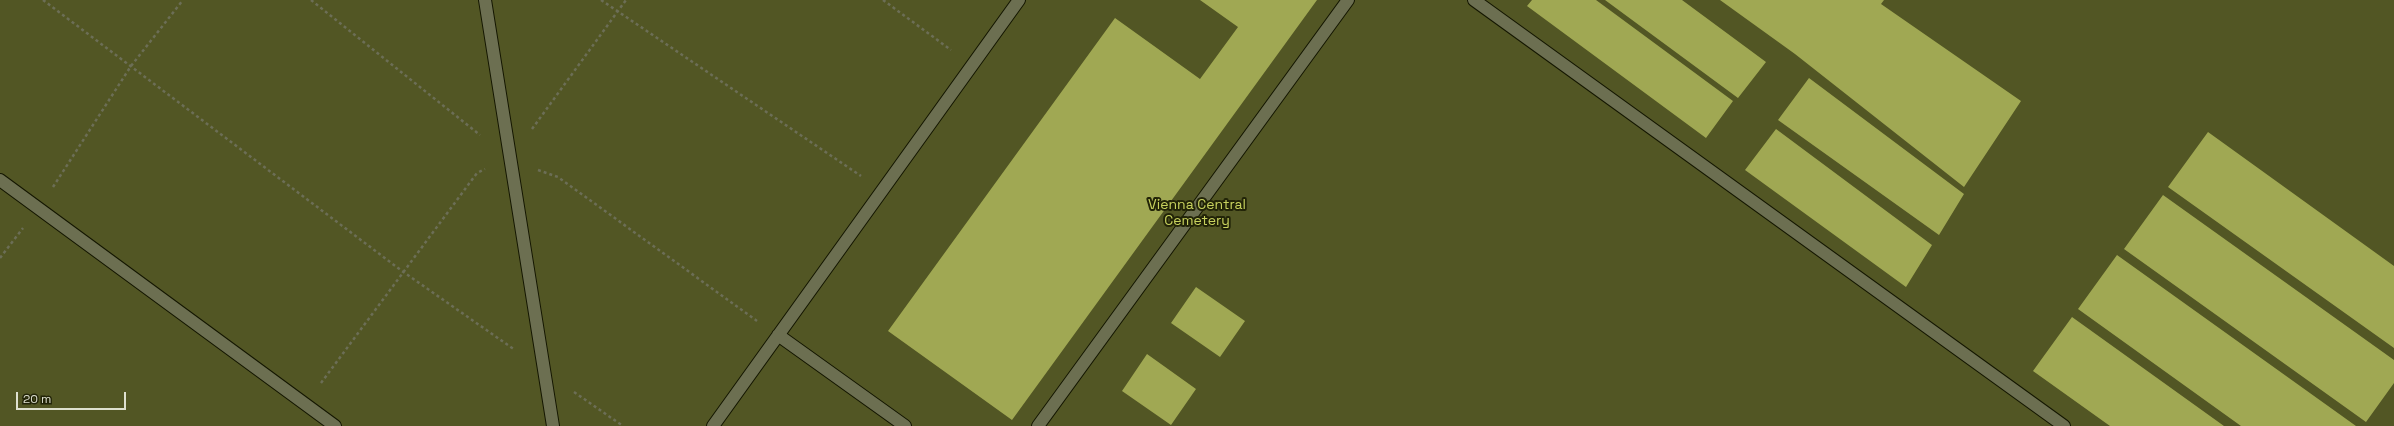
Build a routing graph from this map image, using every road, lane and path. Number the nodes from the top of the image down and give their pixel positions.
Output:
1 (43, 0) edge
2 (183, 0) edge
3 (485, 0) edge
4 (601, 0) edge
5 (883, 0) edge
6 (1019, 0) edge
7 (1348, 0) edge
8 (1474, 0) edge
9 (131, 66) junction
10 (972, 66) junction
11 (0, 180) edge
12 (882, 191) junction
13 (39, 209) junction
14 (0, 258) edge
15 (778, 336) junction
16 (544, 372) junction
17 (335, 426) edge
18 (553, 426) edge
19 (623, 426) edge
20 (713, 426) edge
21 (905, 426) edge
22 (1038, 426) edge
23 (2064, 426) edge

1 - 9 path
2 - 9 path
3 - 16 lane
4 - 12 path
5 - 10 path
6 - 10 lane
7 - 22 lane
8 - 23 lane
9 - 13 path
9 - 16 path
10 - 12 lane
11 - 13 lane
12 - 15 lane
13 - 14 path
13 - 17 lane
15 - 20 lane
15 - 21 lane
16 - 18 lane
16 - 19 path

